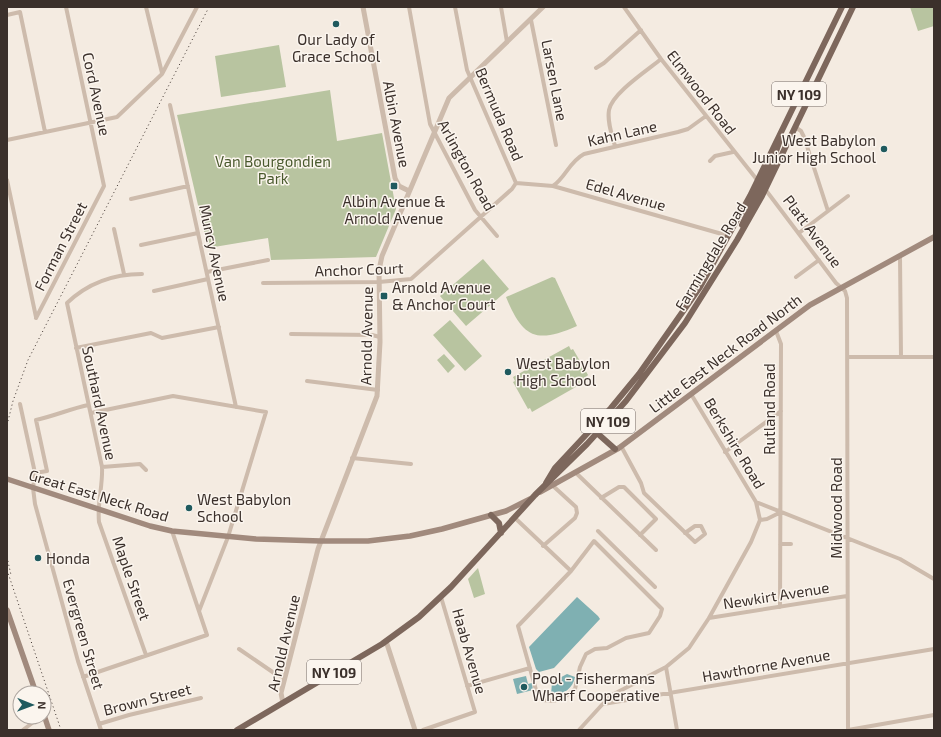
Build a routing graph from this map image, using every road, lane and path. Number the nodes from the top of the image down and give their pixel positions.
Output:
1 (66, 7) edge
2 (146, 7) edge
3 (196, 7) edge
4 (363, 7) edge
5 (409, 7) edge
6 (455, 7) edge
7 (501, 7) edge
8 (543, 7) edge
9 (624, 7) edge
10 (842, 7) edge
11 (853, 7) edge
12 (7, 15) edge
13 (531, 20) junction
14 (833, 24) junction
15 (843, 28) junction
16 (641, 30) junction
17 (507, 42) junction
18 (834, 47) junction
19 (661, 59) junction
20 (596, 68) dead end
21 (162, 74) junction
22 (470, 78) junction
23 (170, 105) dead end
24 (706, 116) junction
25 (91, 123) junction
26 (795, 127) junction
27 (45, 132) junction
28 (434, 132) junction
29 (7, 140) edge
30 (556, 145) dead end
31 (615, 146) junction
32 (733, 152) junction
33 (710, 161) dead end
34 (7, 180) edge
35 (516, 183) junction
36 (761, 185) junction
37 (104, 186) joint
38 (188, 186) junction
39 (554, 186) junction
40 (409, 192) junction
41 (848, 196) dead end
42 (131, 199) dead end
43 (828, 211) junction
44 (481, 218) junction
45 (114, 229) dead end
46 (198, 232) junction
47 (799, 233) junction
48 (497, 236) dead end
49 (729, 236) junction
50 (934, 237) edge
51 (141, 245) dead end
52 (900, 256) junction
53 (268, 260) dead end
54 (819, 260) junction
55 (206, 272) junction
56 (124, 274) junction
57 (142, 274) dead end
58 (796, 277) dead end
59 (208, 278) junction
60 (379, 282) junction
61 (262, 283) dead end
62 (842, 288) junction
63 (154, 291) dead end
64 (219, 327) junction
65 (776, 331) junction
66 (291, 334) dead end
67 (380, 337) junction
68 (76, 348) junction
69 (848, 357) junction
70 (901, 357) junction
71 (934, 357) edge
72 (307, 381) dead end
73 (378, 390) junction
74 (691, 394) junction
75 (20, 404) dead end
76 (88, 405) junction
77 (236, 407) junction
78 (781, 411) junction
79 (90, 413) junction
80 (597, 433) junction
81 (621, 446) junction
82 (615, 450) junction
83 (725, 452) junction
84 (352, 458) junction
85 (412, 464) dead end
86 (102, 467) junction
87 (146, 470) dead end
88 (574, 472) junction
89 (36, 473) junction
90 (7, 479) edge
91 (552, 485) junction
92 (33, 488) junction
93 (543, 488) junction
94 (536, 495) junction
95 (601, 498) junction
96 (756, 502) junction
97 (97, 509) junction
98 (781, 512) junction
99 (492, 515) junction
100 (515, 518) junction
101 (760, 520) junction
102 (172, 531) junction
103 (598, 531) dead end
104 (501, 533) junction
105 (685, 533) junction
106 (640, 535) junction
107 (228, 537) junction
108 (847, 539) junction
109 (321, 541) junction
110 (780, 544) junction
111 (791, 544) dead end
112 (543, 546) junction
113 (656, 550) dead end
114 (571, 571) junction
115 (934, 579) edge
116 (655, 587) dead end
117 (847, 596) junction
118 (441, 597) junction
119 (780, 607) junction
120 (7, 610) edge
121 (200, 611) junction
122 (709, 618) junction
123 (386, 641) junction
124 (239, 649) dead end
125 (934, 649) edge
126 (146, 656) junction
127 (848, 663) junction
128 (666, 667) junction
129 (530, 668) junction
130 (83, 677) junction
131 (285, 678) junction
132 (33, 685) edge
133 (467, 686) junction
134 (670, 693) junction
135 (201, 698) dead end
136 (283, 703) junction
137 (603, 704) junction
138 (934, 715) edge
139 (99, 724) junction
140 (101, 730) edge
141 (237, 730) edge
142 (415, 730) edge
143 (423, 730) edge
144 (579, 730) edge
145 (677, 730) edge
146 (848, 730) edge

1 - 25 street, Cord Avenue
2 - 21 street
3 - 21 street
4 - 40 street, Albin Avenue
5 - 28 street, Arlington Road
6 - 22 street, Bermuda Road
7 - 17 street
8 - 13 street, Arnold Avenue
9 - 16 street, Elmwood Road
10 - 14 main road, NY 109
10 - 15 main road
11 - 15 main road, Farmingdale Road / NY 109
12 - 27 street
13 - 17 street, Arnold Avenue
13 - 30 street, Larsen Lane
14 - 18 main road
14 - 36 main road, NY 109
15 - 18 main road, Farmingdale Road / NY 109
16 - 19 street, Elmwood Road
16 - 20 street
17 - 22 street, Arnold Avenue
18 - 26 main road, Farmingdale Road / NY 109
19 - 24 street, Elmwood Road
19 - 31 street
21 - 25 street
22 - 28 street, Arnold Avenue
22 - 35 street, Bermuda Road
23 - 38 street, Muncy Avenue
24 - 31 street, Kahn Lane
24 - 32 street, Elmwood Road
25 - 27 street
25 - 37 street, Cord Avenue
26 - 36 main road, Farmingdale Road / NY 109
26 - 43 street
27 - 29 street
28 - 40 street, Arnold Avenue
28 - 44 street, Arlington Road
31 - 39 street, Kahn Lane
32 - 33 street
32 - 36 street, Elmwood Road
34 - 37 street, Forman Street
35 - 39 street, Edel Avenue
35 - 44 street, Anchor Court
36 - 47 street, Platt Avenue
36 - 49 main road, Farmingdale Road / NY 109
36 - 80 main road, Farmingdale Road / NY 109
38 - 42 street
38 - 46 street, Muncy Avenue
39 - 49 street, Edel Avenue
40 - 60 street, Arnold Avenue
41 - 43 street
43 - 47 street
44 - 48 street, Arlington Road
44 - 60 street, Anchor Court
45 - 56 street
46 - 51 street
46 - 55 street, Muncy Avenue
47 - 54 street, Platt Avenue
49 - 93 main road, Farmingdale Road / NY 109
50 - 52 main road, Little East Neck Road North
52 - 62 main road, Little East Neck Road North
52 - 70 street
53 - 55 street
54 - 58 street
54 - 62 street, Platt Avenue
55 - 59 street, Muncy Avenue
56 - 57 street
56 - 68 street, Southard Avenue
59 - 63 street
59 - 64 street, Muncy Avenue
60 - 61 street, Anchor Court
60 - 67 street, Arnold Avenue
62 - 65 main road, Little East Neck Road North
62 - 69 street, Midwood Road
64 - 68 street
64 - 77 street, Muncy Avenue
65 - 74 main road, Little East Neck Road North
65 - 78 street, Rutland Road
66 - 67 street
67 - 73 street, Arnold Avenue
68 - 76 street, Southard Avenue
69 - 70 street
69 - 108 street, Midwood Road
70 - 71 street
72 - 73 street
73 - 84 street, Arnold Avenue
74 - 81 main road, Little East Neck Road North
74 - 83 street, Berkshire Road
75 - 89 street, Evergreen Street
76 - 79 street, Southard Avenue
76 - 89 street
77 - 79 street
77 - 107 street
78 - 83 street
78 - 98 street, Rutland Road
79 - 86 street, Southard Avenue
80 - 82 main road
80 - 93 main road, Farmingdale Road / NY 109
81 - 82 main road, Little East Neck Road North
81 - 105 street
82 - 88 main road, Little East Neck Road North
83 - 96 street, Berkshire Road
84 - 85 street
84 - 109 street, Arnold Avenue
86 - 87 street
86 - 97 street, Southard Avenue
88 - 91 main road, Little East Neck Road North
88 - 95 street
89 - 92 street, Evergreen Street
90 - 92 main road, Great East Neck Road
91 - 94 main road, Little East Neck Road North
91 - 112 street
92 - 97 main road, Great East Neck Road
92 - 130 street, Evergreen Street
93 - 94 main road, Farmingdale Road / NY 109
94 - 99 main road, Great East Neck Road
94 - 100 main road, NY 109
95 - 106 street
95 - 106 street
96 - 98 street, Berkshire Road
96 - 101 street
97 - 102 main road, Great East Neck Road
97 - 126 street, Maple Street
98 - 101 street
98 - 108 street, Berkshire Road
98 - 110 street, Rutland Road
99 - 104 main road
99 - 109 main road, Great East Neck Road
100 - 104 main road, NY 109
100 - 112 street
101 - 122 street
102 - 107 main road, Great East Neck Road
102 - 121 street
103 - 116 street
104 - 118 main road, NY 109
105 - 105 street
106 - 113 street
107 - 109 main road, Great East Neck Road
107 - 121 street
108 - 115 street, Berkshire Road
108 - 117 street, Midwood Road
109 - 131 street, Arnold Avenue
110 - 111 street
110 - 119 street, Rutland Road
112 - 114 street
114 - 129 street
114 - 129 street
117 - 119 street, Newkirt Avenue
117 - 127 street, Midwood Road
118 - 123 main road, NY 109
118 - 133 street, Haab Avenue
119 - 122 street, Newkirt Avenue
120 - 132 main road
121 - 126 street
122 - 128 street
123 - 136 main road, NY 109
123 - 142 street
124 - 131 street
125 - 127 street, Hawthorne Avenue
126 - 130 street
127 - 134 street, Hawthorne Avenue
127 - 146 street, Midwood Road
128 - 134 street
128 - 137 street
129 - 133 street
130 - 139 street, Evergreen Street
131 - 136 street, Arnold Avenue
133 - 143 street, Haab Avenue
134 - 137 street, Hawthorne Avenue
134 - 145 street
135 - 139 street, Brown Street
136 - 141 main road, NY 109
137 - 144 street
138 - 146 street
139 - 140 street, Evergreen Street

